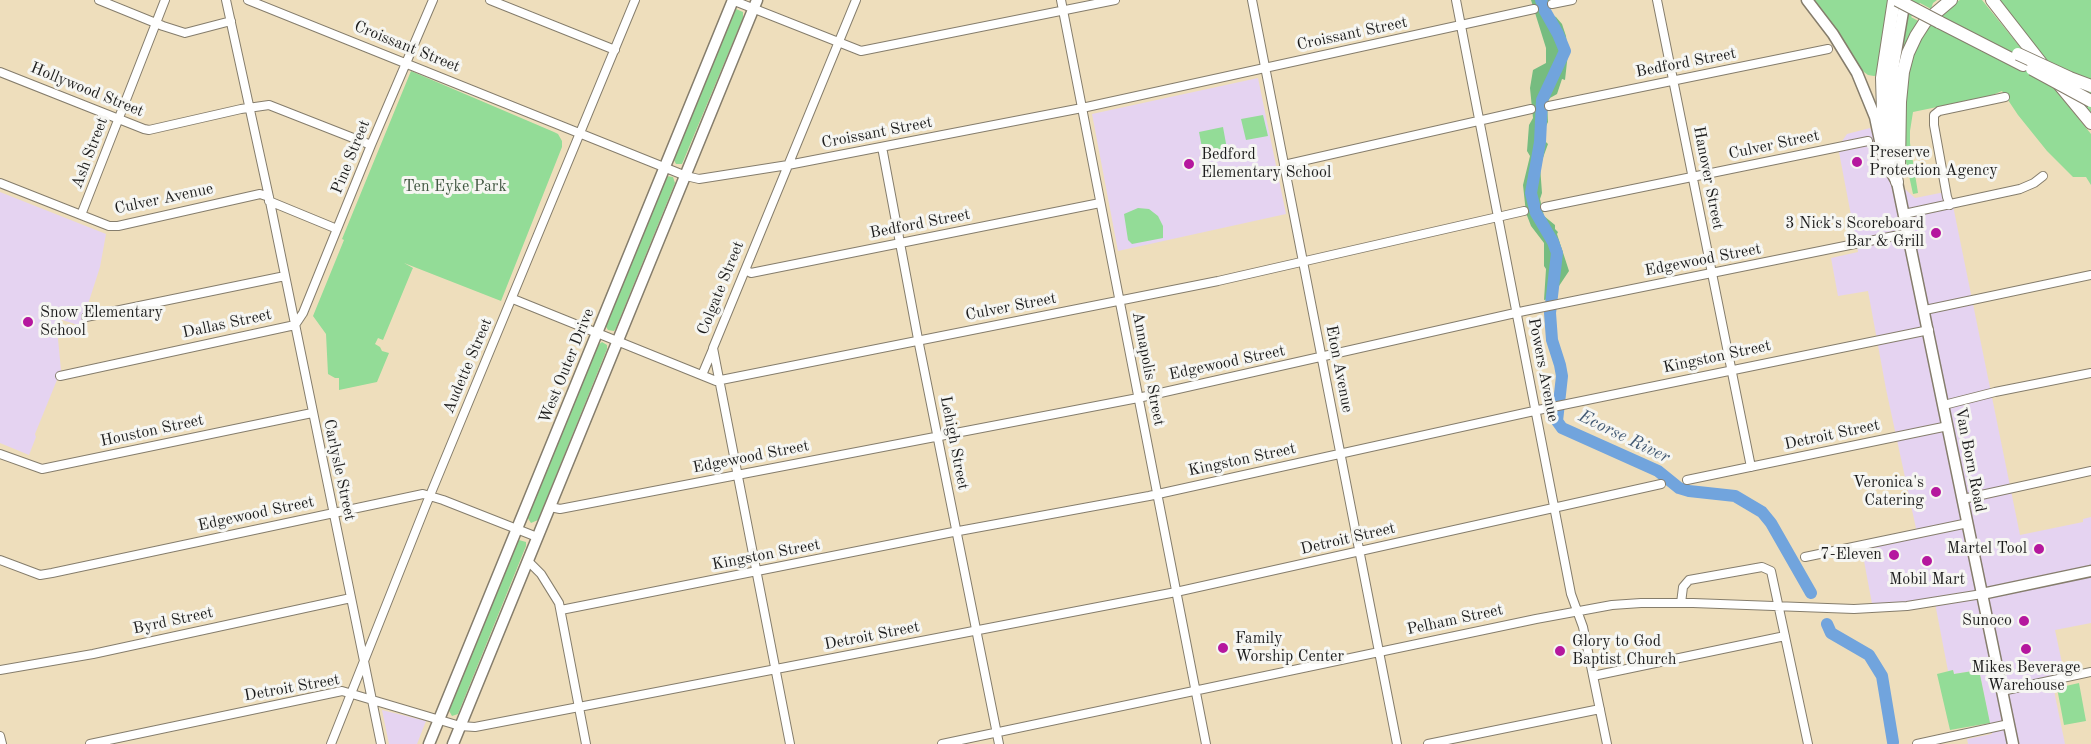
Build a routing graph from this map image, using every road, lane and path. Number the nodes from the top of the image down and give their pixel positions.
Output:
1 (99, 0) edge
2 (165, 0) edge
3 (226, 0) edge
4 (248, 0) edge
5 (433, 0) edge
6 (490, 0) edge
7 (635, 0) edge
8 (733, 0) edge
9 (856, 0) edge
10 (1061, 0) edge
11 (1114, 0) edge
12 (1252, 0) edge
13 (1456, 0) edge
14 (1572, 0) edge
15 (1657, 0) edge
16 (1807, 0) edge
17 (1896, 0) edge
18 (1905, 0) edge
19 (1951, 0) edge
20 (1992, 0) edge
21 (755, 4) edge
22 (1552, 4) dead end
23 (1534, 9) dead end
24 (1062, 10) junction
25 (231, 21) junction
26 (155, 23) junction
27 (1461, 25) junction
28 (1954, 29) junction
29 (838, 43) junction
30 (1828, 49) dead end
31 (615, 50) junction
32 (407, 64) junction
33 (1265, 68) junction
34 (0, 72) edge
35 (1857, 73) junction
36 (1887, 77) junction
37 (1673, 81) junction
38 (2091, 86) edge
39 (2005, 97) dead end
40 (2091, 101) edge
41 (1549, 106) dead end
42 (249, 108) junction
43 (1082, 108) junction
44 (1531, 109) dead end
45 (119, 119) junction
46 (1480, 120) junction
47 (2091, 123) edge
48 (580, 132) junction
49 (1868, 141) dead end
50 (371, 145) junction
51 (882, 147) junction
52 (788, 165) junction
53 (1284, 165) junction
54 (665, 166) junction
55 (1899, 167) junction
56 (686, 176) junction
57 (2043, 176) dead end
58 (1691, 177) junction
59 (1897, 182) junction
60 (0, 183) edge
61 (269, 199) junction
62 (1100, 203) junction
63 (1950, 205) junction
64 (1545, 207) dead end
65 (1524, 211) dead end
66 (1904, 214) junction
67 (81, 215) junction
68 (1497, 217) junction
69 (338, 230) junction
70 (1909, 233) junction
71 (901, 243) junction
72 (1303, 262) junction
73 (745, 270) junction
74 (1712, 274) junction
75 (2091, 275) edge
76 (285, 276) junction
77 (513, 299) junction
78 (1119, 302) junction
79 (1925, 310) junction
80 (1516, 313) junction
81 (86, 317) dead end
82 (295, 324) junction
83 (1929, 330) junction
84 (597, 333) junction
85 (918, 339) junction
86 (617, 341) junction
87 (713, 348) junction
88 (1322, 358) junction
89 (1732, 369) junction
90 (2091, 373) edge
91 (702, 375) junction
92 (60, 376) dead end
93 (719, 380) junction
94 (1138, 398) junction
95 (1944, 405) junction
96 (1536, 411) junction
97 (312, 413) junction
98 (1948, 426) junction
99 (938, 437) junction
100 (0, 454) edge
101 (1341, 455) junction
102 (1751, 467) junction
103 (2091, 471) edge
104 (739, 475) junction
105 (1687, 480) dead end
106 (1661, 484) dead end
107 (1157, 494) junction
108 (430, 496) junction
109 (1963, 499) junction
110 (550, 507) junction
111 (1555, 508) junction
112 (333, 513) junction
113 (1968, 523) junction
114 (516, 530) junction
115 (957, 532) junction
116 (537, 537) junction
117 (1359, 551) junction
118 (1805, 557) dead end
119 (0, 560) edge
120 (528, 561) junction
121 (2091, 571) edge
122 (758, 572) junction
123 (1176, 592) junction
124 (1982, 594) junction
125 (351, 598) junction
126 (1681, 603) junction
127 (1779, 607) junction
128 (561, 610) junction
129 (1578, 610) junction
130 (976, 631) junction
131 (1785, 636) junction
132 (1379, 652) junction
133 (364, 660) junction
134 (0, 670) edge
135 (776, 670) junction
136 (2091, 672) edge
137 (1593, 676) junction
138 (1195, 690) junction
139 (2002, 691) junction
140 (351, 693) junction
141 (371, 699) junction
142 (580, 708) junction
143 (1600, 709) junction
144 (439, 719) junction
145 (2009, 724) junction
146 (460, 726) junction
147 (996, 732) junction
148 (0, 736) edge
149 (2, 744) edge
150 (90, 744) edge
151 (331, 744) edge
152 (381, 744) edge
153 (429, 744) edge
154 (453, 744) edge
155 (586, 744) edge
156 (790, 744) edge
157 (942, 744) edge
158 (999, 744) edge
159 (1206, 744) edge
160 (1398, 744) edge
161 (1428, 744) edge
162 (1607, 744) edge
163 (1808, 744) edge
164 (1917, 744) edge
165 (2013, 744) edge

1 - 26 street
2 - 26 street, Ash Street
3 - 25 street, Carlysle Street
4 - 32 street, Croissant Street
5 - 32 street, Pine Street
6 - 31 street
7 - 31 street, Audette Street
8 - 21 street
8 - 54 main road, West Outer Drive
9 - 29 street, Colgate Street
10 - 24 street, Annapolis Street
11 - 24 street
12 - 33 street, Eton Avenue
13 - 27 street, Powers Avenue
14 - 22 street
15 - 37 street, Hanover Street
16 - 35 main road, Van Born Road
17 - 28 highway, bridge
17 - 36 highway
18 - 36 main road, Van Born Road
19 - 55 highway
20 - 47 highway
21 - 29 street
21 - 56 main road
23 - 27 street, Croissant Street
24 - 29 street
24 - 43 street, Annapolis Street
25 - 26 street
25 - 42 street, Carlysle Street
26 - 45 street, Ash Street
27 - 33 street, Croissant Street
27 - 46 street, Powers Avenue
28 - 38 highway, bridge
28 - 40 highway, bridge
29 - 52 street, Colgate Street
30 - 37 street, Bedford Street
31 - 48 street, Audette Street
32 - 48 street, Croissant Street
32 - 50 street, Pine Street
33 - 43 street, Croissant Street
33 - 53 street, Eton Avenue
34 - 45 street, Hollywood Street
35 - 36 main road
35 - 59 main road, Van Born Road
36 - 55 main road, Van Born Road
36 - 59 highway
37 - 41 street, Bedford Street
37 - 58 street, Hanover Street
39 - 63 street
42 - 45 street, Hollywood Street
42 - 50 street, Hollywood Street
42 - 61 street, Carlysle Street
43 - 51 street, Croissant Street
43 - 62 street, Annapolis Street
44 - 46 street
45 - 67 street, Ash Street
46 - 53 street
46 - 68 street, Powers Avenue
48 - 54 street, Croissant Street
48 - 77 street, Audette Street
49 - 58 street, Culver Street
50 - 69 street, Pine Street
51 - 52 street, Croissant Street
51 - 71 street, Lehigh Street
52 - 56 street, Croissant Street
52 - 73 street, Colgate Street
53 - 72 street, Eton Avenue
54 - 56 street, Croissant Street
54 - 84 main road, West Outer Drive
55 - 59 main road, Van Born Road
56 - 86 main road
57 - 63 street
58 - 64 street, Culver Street
58 - 74 street, Hanover Street
59 - 66 main road, Van Born Road
60 - 67 street, Culver Avenue
61 - 67 street, Culver Avenue
61 - 69 street, Culver Avenue
61 - 76 street, Carlysle Street
62 - 71 street, Bedford Street
62 - 78 street, Annapolis Street
63 - 66 street
65 - 68 street, Culver Street
66 - 70 main road, Van Born Road
68 - 72 street, Culver Street
68 - 80 street, Powers Avenue
69 - 82 street, Pine Street
70 - 74 street, Edgewood Street
70 - 79 main road, Van Born Road
71 - 73 street, Bedford Street
71 - 85 street, Lehigh Street
72 - 78 street, Culver Street
72 - 88 street, Eton Avenue
73 - 87 street, Colgate Street
74 - 80 street, Edgewood Street
74 - 89 street, Hanover Street
75 - 79 street
76 - 81 street
76 - 82 street, Carlysle Street
77 - 84 street, Culver Street
77 - 108 street, Audette Street
78 - 85 street, Culver Street
78 - 94 street, Annapolis Street
79 - 83 main road, Van Born Road
80 - 88 street, Edgewood Street
80 - 96 street, Powers Avenue
82 - 92 street, Dallas Street
82 - 97 street, Carlysle Street
83 - 89 street, Kingston Street
83 - 95 main road, Van Born Road
84 - 86 street, Culver Street
84 - 114 main road, West Outer Drive
85 - 93 street, Culver Street
85 - 99 street, Lehigh Street
86 - 91 street, Culver Street
86 - 110 main road
87 - 91 street
87 - 93 street, Colgate Street
88 - 94 street, Edgewood Street
88 - 101 street, Eton Avenue
89 - 96 street, Kingston Street
89 - 102 street, Hanover Street
90 - 95 street
91 - 93 street, Culver Street
93 - 104 street, Colgate Street
94 - 99 street, Edgewood Street
94 - 107 street, Annapolis Street
95 - 98 main road, Van Born Road
96 - 101 street, Kingston Street
96 - 111 street, Powers Avenue
97 - 100 street, Houston Street
97 - 112 street, Carlysle Street
98 - 102 street, Detroit Street
98 - 109 main road, Van Born Road
99 - 104 street, Edgewood Street
99 - 115 street, Lehigh Street
101 - 107 street, Kingston Street
101 - 117 street, Eton Avenue
102 - 105 street, Detroit Street
103 - 109 street
104 - 110 street, Edgewood Street
104 - 122 street, Colgate Street
106 - 111 street, Detroit Street
107 - 115 street, Kingston Street
107 - 123 street, Annapolis Street
108 - 112 street, Edgewood Street
108 - 114 street, Edgewood Street
108 - 133 street, Audette Street
109 - 113 main road, Van Born Road
110 - 116 main road
111 - 117 street, Detroit Street
111 - 129 street, Powers Avenue
112 - 119 street, Edgewood Street
112 - 125 street, Carlysle Street
113 - 118 street
113 - 124 main road, Van Born Road
114 - 116 street, Edgewood Street
114 - 144 main road, West Outer Drive
115 - 122 street, Kingston Street
115 - 130 street, Lehigh Street
116 - 120 main road
117 - 123 street, Detroit Street
117 - 132 street, Eton Avenue
120 - 128 street
120 - 146 main road
121 - 124 main road
122 - 128 street, Kingston Street
122 - 135 street, Colgate Street
123 - 130 street, Detroit Street
123 - 138 street, Annapolis Street
124 - 127 street, Pelham Street
124 - 139 main road, Van Born Road
125 - 133 street, Carlysle Street
125 - 134 street, Byrd Street
126 - 127 street, Pelham Street
126 - 127 street
126 - 129 street, Pelham Street
127 - 131 street
128 - 142 street
129 - 132 street, Pelham Street
129 - 137 street, Powers Avenue
130 - 135 street, Detroit Street
130 - 147 street, Lehigh Street
131 - 137 street
131 - 163 street
132 - 138 street, Pelham Street
132 - 160 street, Eton Avenue
133 - 140 street, Audette Street
133 - 141 street, Carlysle Street
135 - 142 street, Detroit Street
135 - 156 street, Colgate Street
136 - 139 street
137 - 143 street, Powers Avenue
138 - 147 street, Pelham Street
138 - 159 street, Annapolis Street
139 - 145 main road, Van Born Road
140 - 141 street, Detroit Street
140 - 150 street, Detroit Street
140 - 151 street, Audette Street
141 - 144 street, Detroit Street
141 - 152 street, Carlysle Street
142 - 146 street, Detroit Street
142 - 155 street
143 - 161 street
143 - 162 street, Powers Avenue
144 - 146 street, Detroit Street
144 - 153 main road, West Outer Drive
145 - 164 street
145 - 165 main road, Van Born Road
146 - 154 main road
147 - 157 street, Pelham Street
147 - 158 street, Lehigh Street
148 - 149 street

